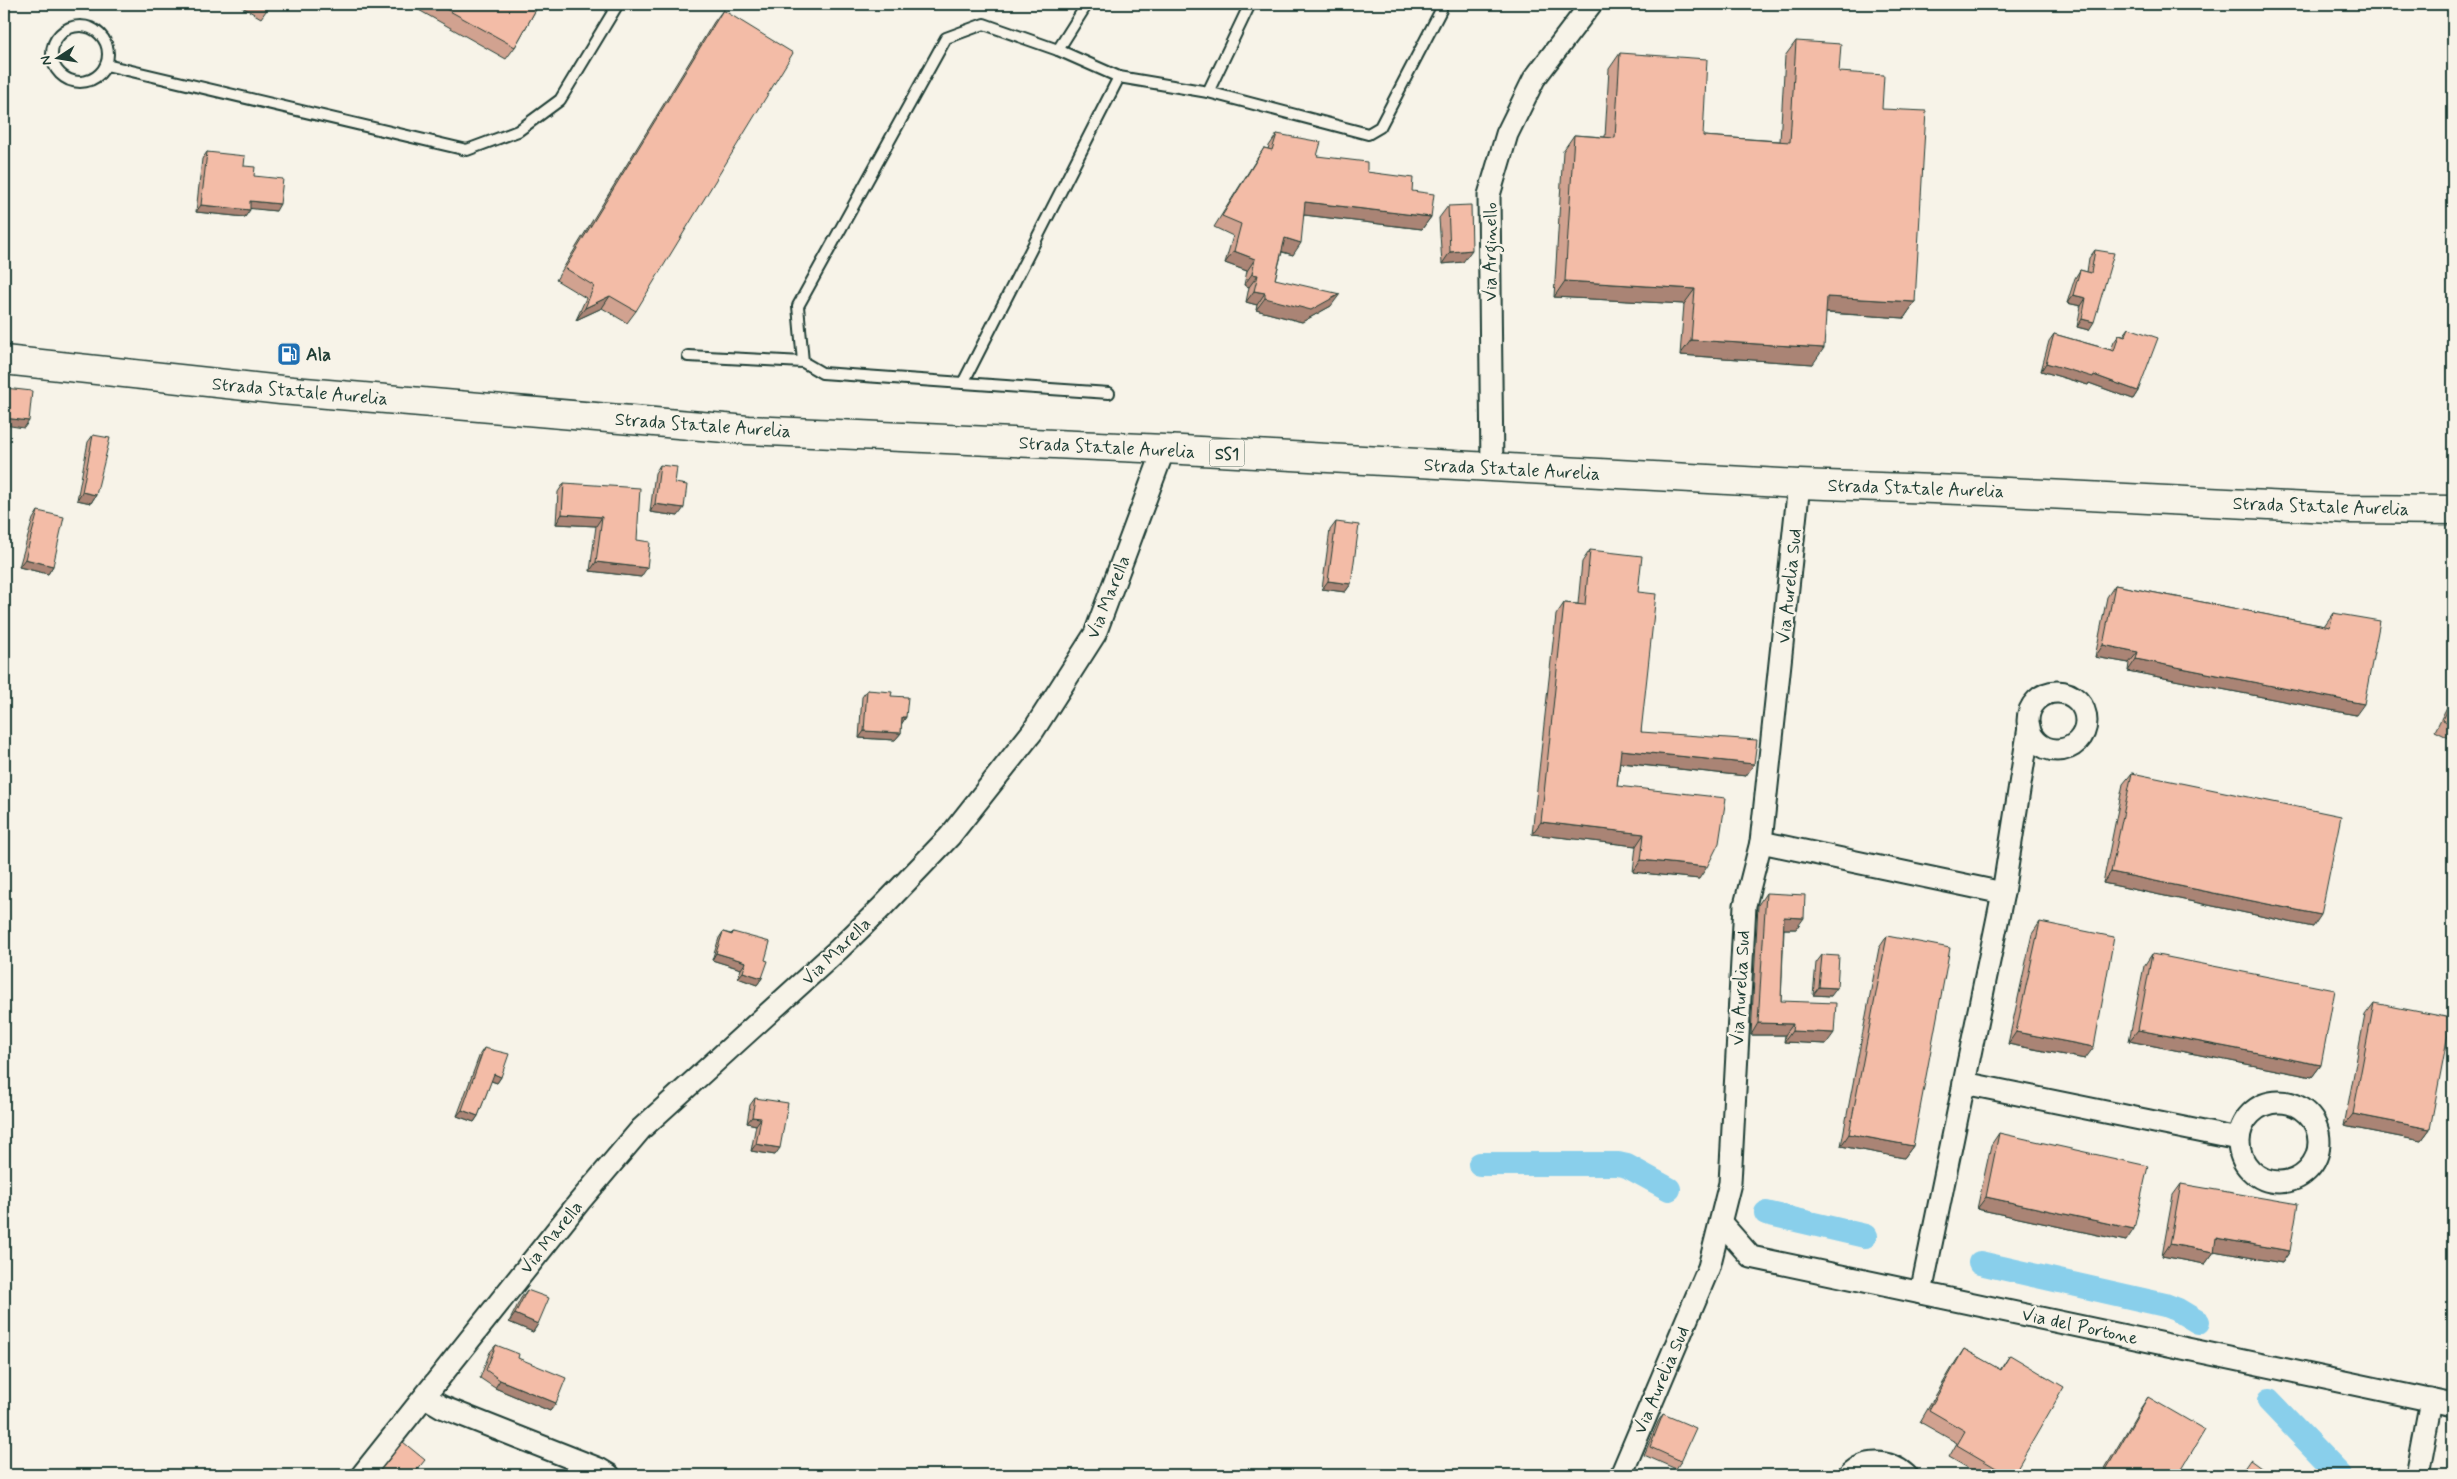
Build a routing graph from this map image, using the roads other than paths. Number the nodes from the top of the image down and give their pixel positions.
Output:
1 (618, 4) edge
2 (1087, 4) edge
3 (1250, 4) edge
4 (1440, 4) edge
5 (1591, 4) edge
6 (1058, 50) junction
7 (106, 64) junction
8 (1119, 77) junction
9 (1208, 92) junction
10 (688, 356) dead end
11 (4, 360) edge
12 (803, 362) junction
13 (963, 383) junction
14 (1109, 393) dead end
15 (1164, 449) junction
16 (1492, 468) junction
17 (1799, 484) junction
18 (2453, 510) edge
19 (2028, 727) dead end
20 (1761, 842) junction
21 (2003, 893) junction
22 (1964, 1083) junction
23 (2238, 1139) dead end
24 (1721, 1224) junction
25 (1921, 1292) junction
26 (426, 1397) junction
27 (2431, 1400) junction
28 (2453, 1405) edge
29 (362, 1475) edge
30 (609, 1475) edge
31 (1622, 1475) edge
32 (1849, 1475) edge
33 (1906, 1475) edge
34 (2417, 1475) edge

1 - 7 lane
2 - 6 lane
3 - 9 lane
4 - 9 lane
5 - 16 street, Via Arginello
6 - 8 lane
6 - 12 lane
7 - 7 lane
8 - 9 lane
8 - 13 lane
10 - 12 lane
11 - 15 main road, Strada Statale Aurelia / SS1
12 - 13 lane
13 - 14 lane
15 - 16 main road, Strada Statale Aurelia / SS1
15 - 26 street, Via Marella
16 - 17 main road, Strada Statale Aurelia / SS1
17 - 18 main road, Strada Statale Aurelia / SS1
17 - 20 street, Via Aurelia Sud
19 - 21 street
20 - 21 street
20 - 24 street, Via Aurelia Sud
21 - 22 street
22 - 23 street
22 - 25 street
24 - 25 street, Via del Portone
24 - 31 street, Via Aurelia Sud
25 - 27 street, Via del Portone
26 - 29 street, Via Marella
26 - 30 street
27 - 28 street, Via del Portone
27 - 34 street
32 - 33 street

